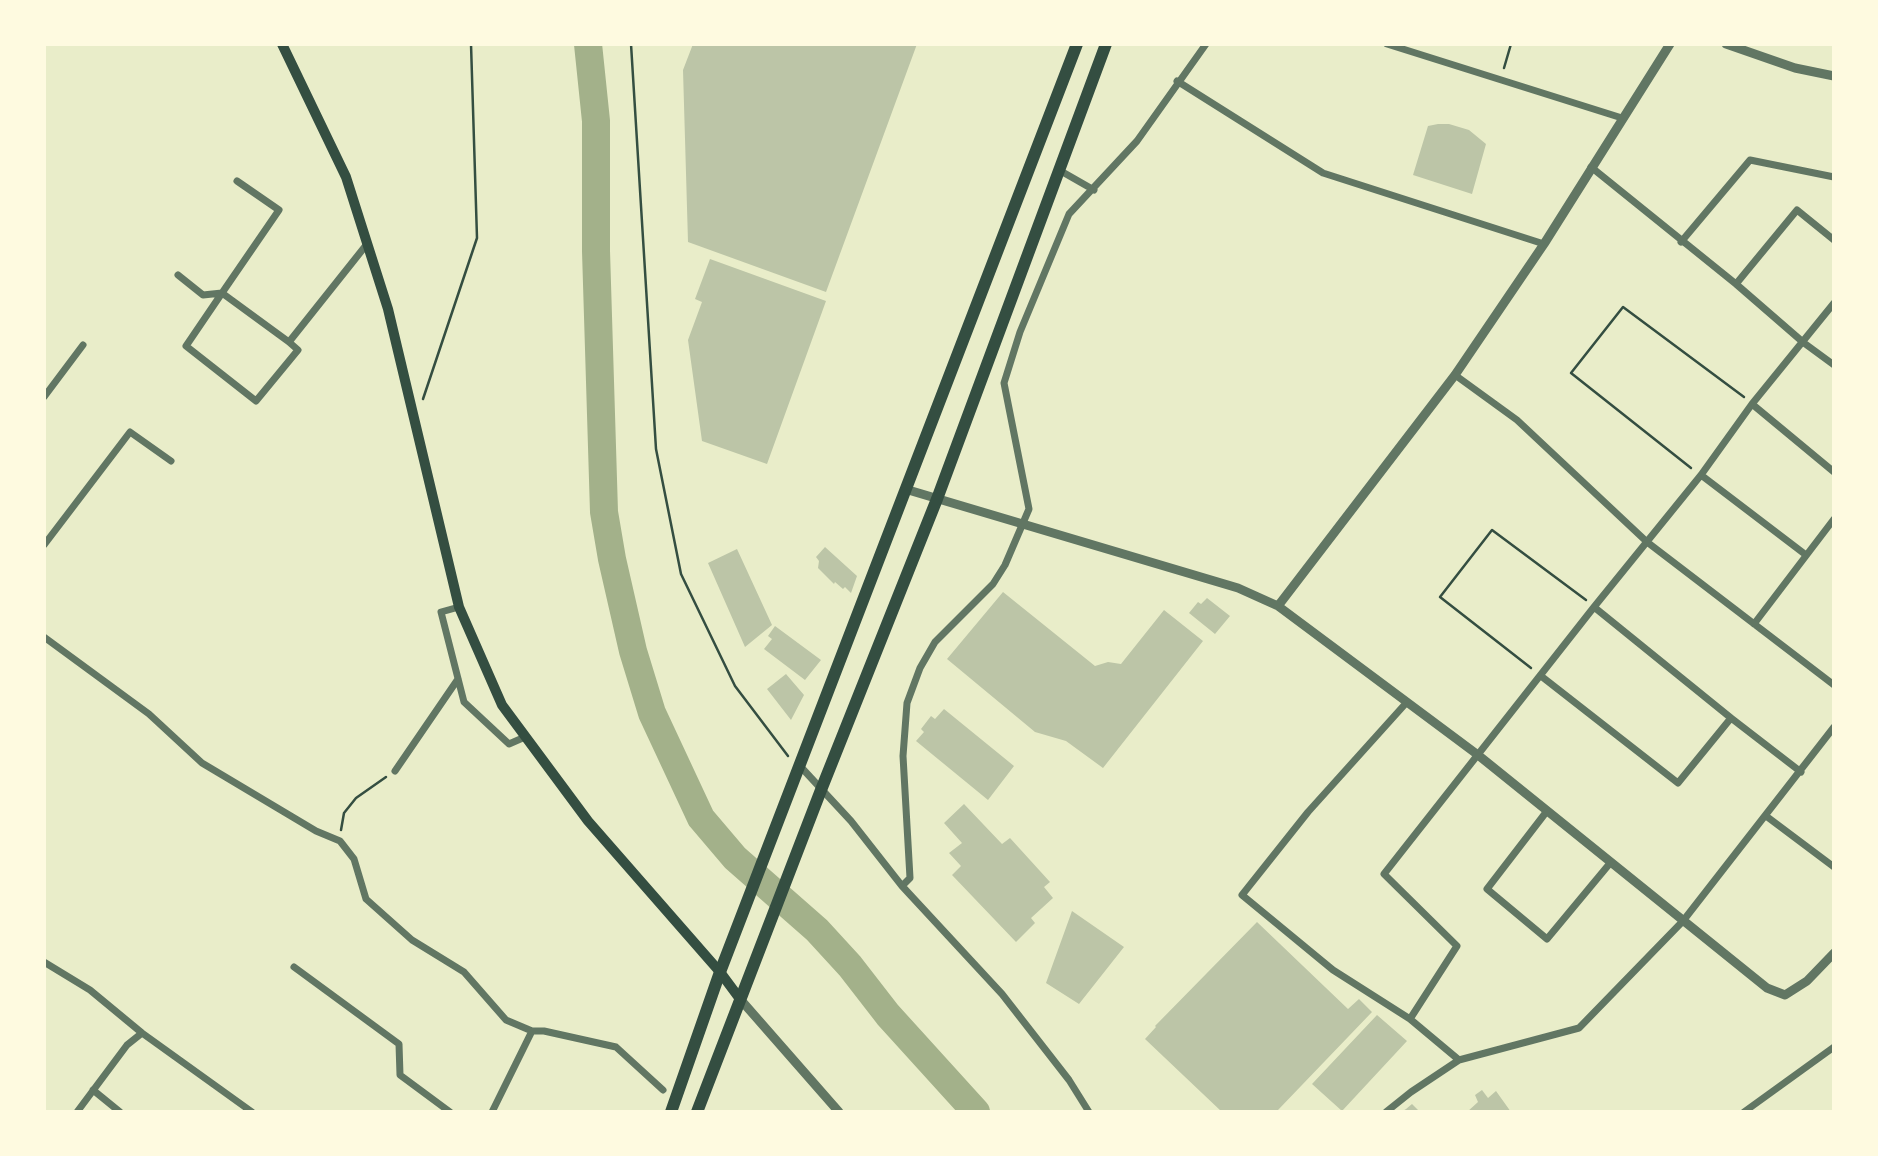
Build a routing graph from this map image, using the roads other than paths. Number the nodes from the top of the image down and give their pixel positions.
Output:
1 (282, 44) edge
2 (1077, 44) edge
3 (1106, 44) edge
4 (1206, 44) edge
5 (1387, 44) edge
6 (1670, 44) edge
7 (1727, 44) edge
8 (1834, 76) edge
9 (1177, 81) junction
10 (1622, 118) junction
11 (1591, 167) junction
12 (1059, 170) junction
13 (1834, 177) edge
14 (237, 181) dead end
15 (1094, 190) junction
16 (1834, 240) edge
17 (1681, 242) junction
18 (367, 244) junction
19 (1544, 244) junction
20 (178, 275) dead end
21 (1736, 284) junction
22 (222, 293) junction
23 (1834, 303) edge
24 (1001, 323) junction
25 (1020, 332) junction
26 (289, 342) junction
27 (1804, 343) junction
28 (83, 345) dead end
29 (1834, 365) edge
30 (1455, 375) junction
31 (44, 397) edge
32 (1752, 404) junction
33 (171, 461) dead end
34 (1834, 472) edge
35 (1701, 475) junction
36 (905, 489) junction
37 (937, 499) junction
38 (1834, 519) edge
39 (1022, 524) junction
40 (1647, 542) junction
41 (44, 545) edge
42 (1806, 555) junction
43 (1278, 606) junction
44 (459, 607) junction
45 (1594, 607) junction
46 (1754, 624) junction
47 (44, 637) edge
48 (1541, 676) junction
49 (458, 679) junction
50 (1834, 685) edge
51 (1407, 702) junction
52 (1731, 718) junction
53 (1834, 727) edge
54 (525, 737) junction
55 (1478, 755) junction
56 (799, 766) junction
57 (395, 771) road end
58 (1801, 772) junction
59 (821, 790) junction
60 (1547, 811) junction
61 (1766, 816) junction
62 (1611, 862) junction
63 (1834, 867) edge
64 (902, 886) junction
65 (1683, 921) junction
66 (1834, 953) edge
67 (44, 962) edge
68 (294, 967) dead end
69 (720, 972) junction
70 (740, 999) junction
71 (1410, 1019) junction
72 (533, 1031) junction
73 (142, 1033) junction
74 (1834, 1047) edge
75 (1459, 1060) junction
76 (93, 1090) junction
77 (663, 1090) dead end
78 (77, 1112) edge
79 (120, 1112) edge
80 (252, 1112) edge
81 (450, 1112) edge
82 (492, 1112) edge
83 (671, 1112) edge
84 (697, 1112) edge
85 (839, 1112) edge
86 (1089, 1112) edge
87 (1386, 1112) edge
88 (1744, 1112) edge

1 - 18 main road
2 - 36 highway
3 - 12 highway
4 - 9 street
5 - 10 street
6 - 10 street
7 - 8 street
9 - 15 street
9 - 19 street
10 - 11 street
11 - 17 street
11 - 19 street
12 - 15 street
12 - 24 highway
13 - 17 street
14 - 22 street
15 - 25 street
16 - 21 street
17 - 21 street
18 - 26 street
18 - 44 main road
19 - 30 street
20 - 22 street
21 - 27 street
22 - 26 street
22 - 26 street
23 - 27 street
24 - 25 street
24 - 37 highway
25 - 39 street
27 - 29 street
27 - 32 street
28 - 31 street
30 - 40 street
30 - 43 street
32 - 34 street
32 - 35 street
33 - 41 street
35 - 40 street
35 - 42 street
36 - 37 street
36 - 56 highway
37 - 39 street
37 - 59 highway
38 - 42 street
39 - 43 street
39 - 64 street
40 - 45 street
40 - 46 street
42 - 46 street
43 - 51 street
44 - 49 street
44 - 54 main road
45 - 48 street
45 - 52 street
46 - 50 street
47 - 72 street
48 - 52 street
48 - 55 street
49 - 54 street
49 - 57 street
51 - 55 street
51 - 71 street
52 - 58 street
53 - 58 street
54 - 69 main road
55 - 60 street
55 - 71 street
56 - 59 street
56 - 69 highway
58 - 61 street
59 - 64 street
59 - 70 highway
60 - 62 street
60 - 62 street
61 - 63 street
61 - 65 street
62 - 65 street
64 - 86 street
65 - 66 street
65 - 75 street
67 - 73 street
68 - 81 street
69 - 70 main road
69 - 83 highway
70 - 84 highway
70 - 85 street
71 - 75 street
72 - 77 street
72 - 82 street
73 - 76 street
73 - 80 street
74 - 88 street
75 - 87 street
76 - 78 street
76 - 79 street

